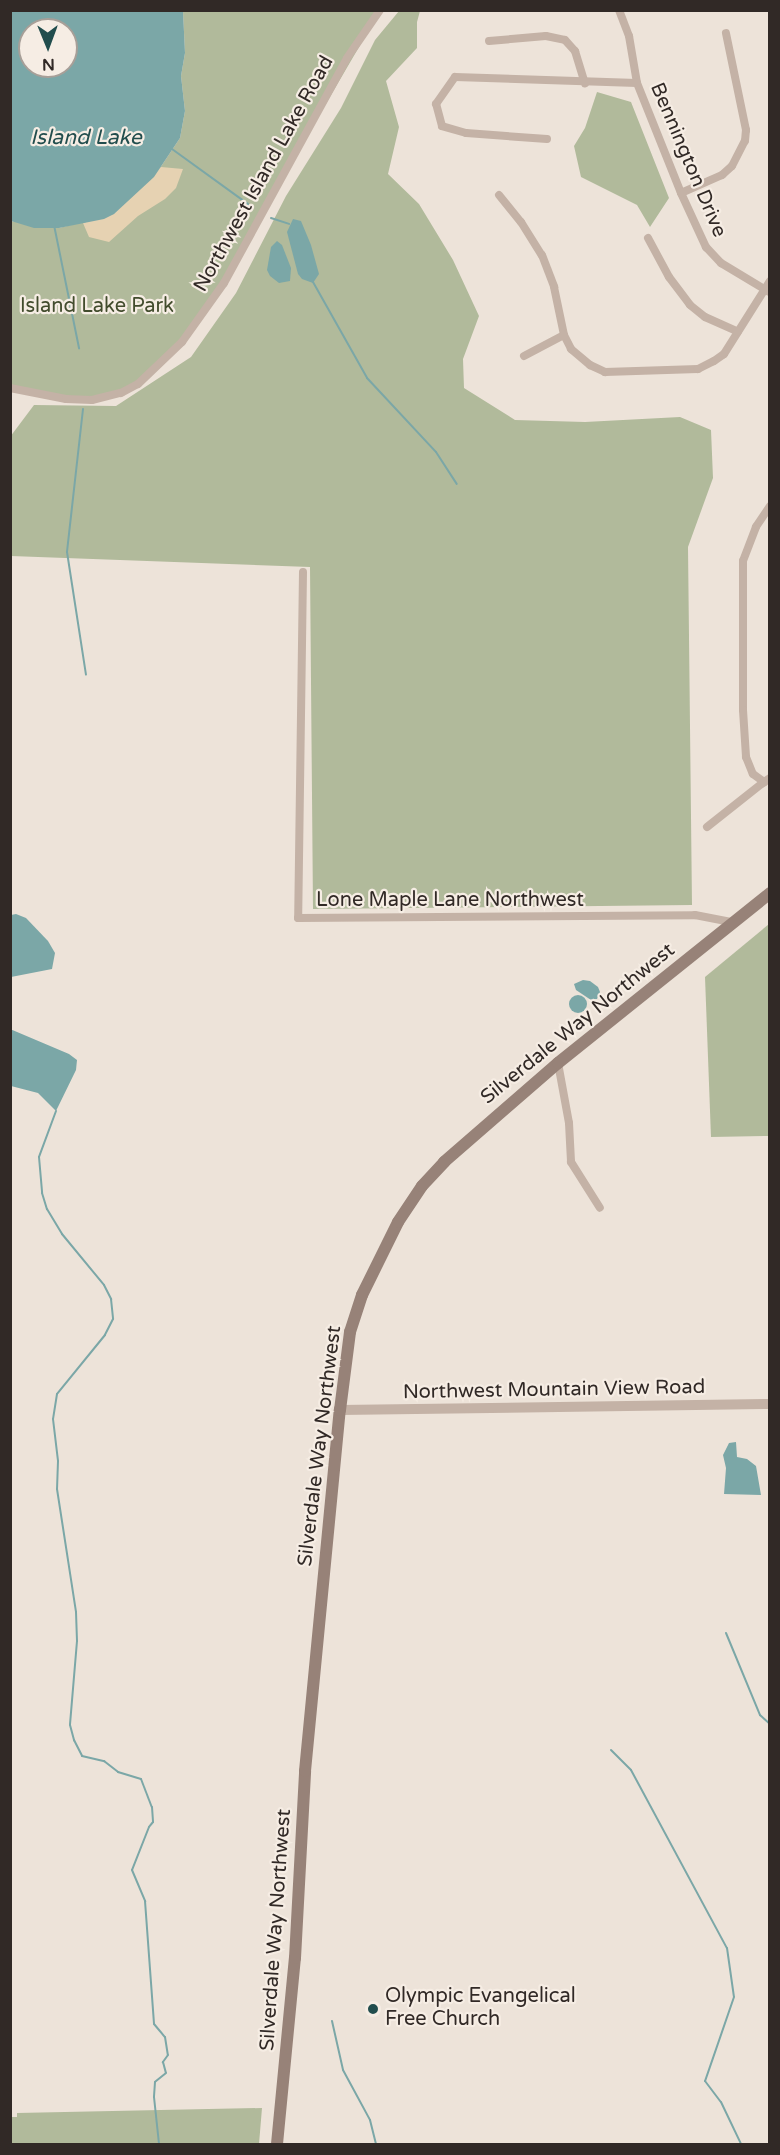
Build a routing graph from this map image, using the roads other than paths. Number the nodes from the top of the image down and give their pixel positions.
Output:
1 (380, 10) edge
2 (619, 10) edge
3 (726, 33) dead end
4 (489, 40) dead end
5 (585, 82) junction
6 (637, 83) junction
7 (547, 139) dead end
8 (681, 193) junction
9 (499, 195) dead end
10 (648, 238) dead end
11 (768, 288) edge
12 (738, 332) junction
13 (564, 335) junction
14 (524, 356) dead end
15 (10, 388) edge
16 (770, 506) edge
17 (303, 572) dead end
18 (767, 780) edge
19 (707, 827) dead end
20 (770, 892) edge
21 (732, 922) junction
22 (558, 1063) junction
23 (600, 1208) dead end
24 (770, 1404) edge
25 (340, 1410) junction
26 (277, 2145) edge

1 - 15 street, Northwest Island Lake Road
2 - 6 street, Bennington Drive
3 - 8 street
4 - 5 street
5 - 6 street
5 - 7 street
6 - 8 street, Bennington Drive
8 - 11 street, Bennington Drive
9 - 13 street
10 - 12 street
11 - 12 street
12 - 13 street
13 - 14 street
16 - 18 street
17 - 21 street, Lone Maple Lane Northwest
18 - 19 street
20 - 21 main road, Silverdale Way Northwest
21 - 22 main road, Silverdale Way Northwest
22 - 23 street
22 - 25 main road, Silverdale Way Northwest
24 - 25 street, Northwest Mountain View Road
25 - 26 main road, Silverdale Way Northwest

